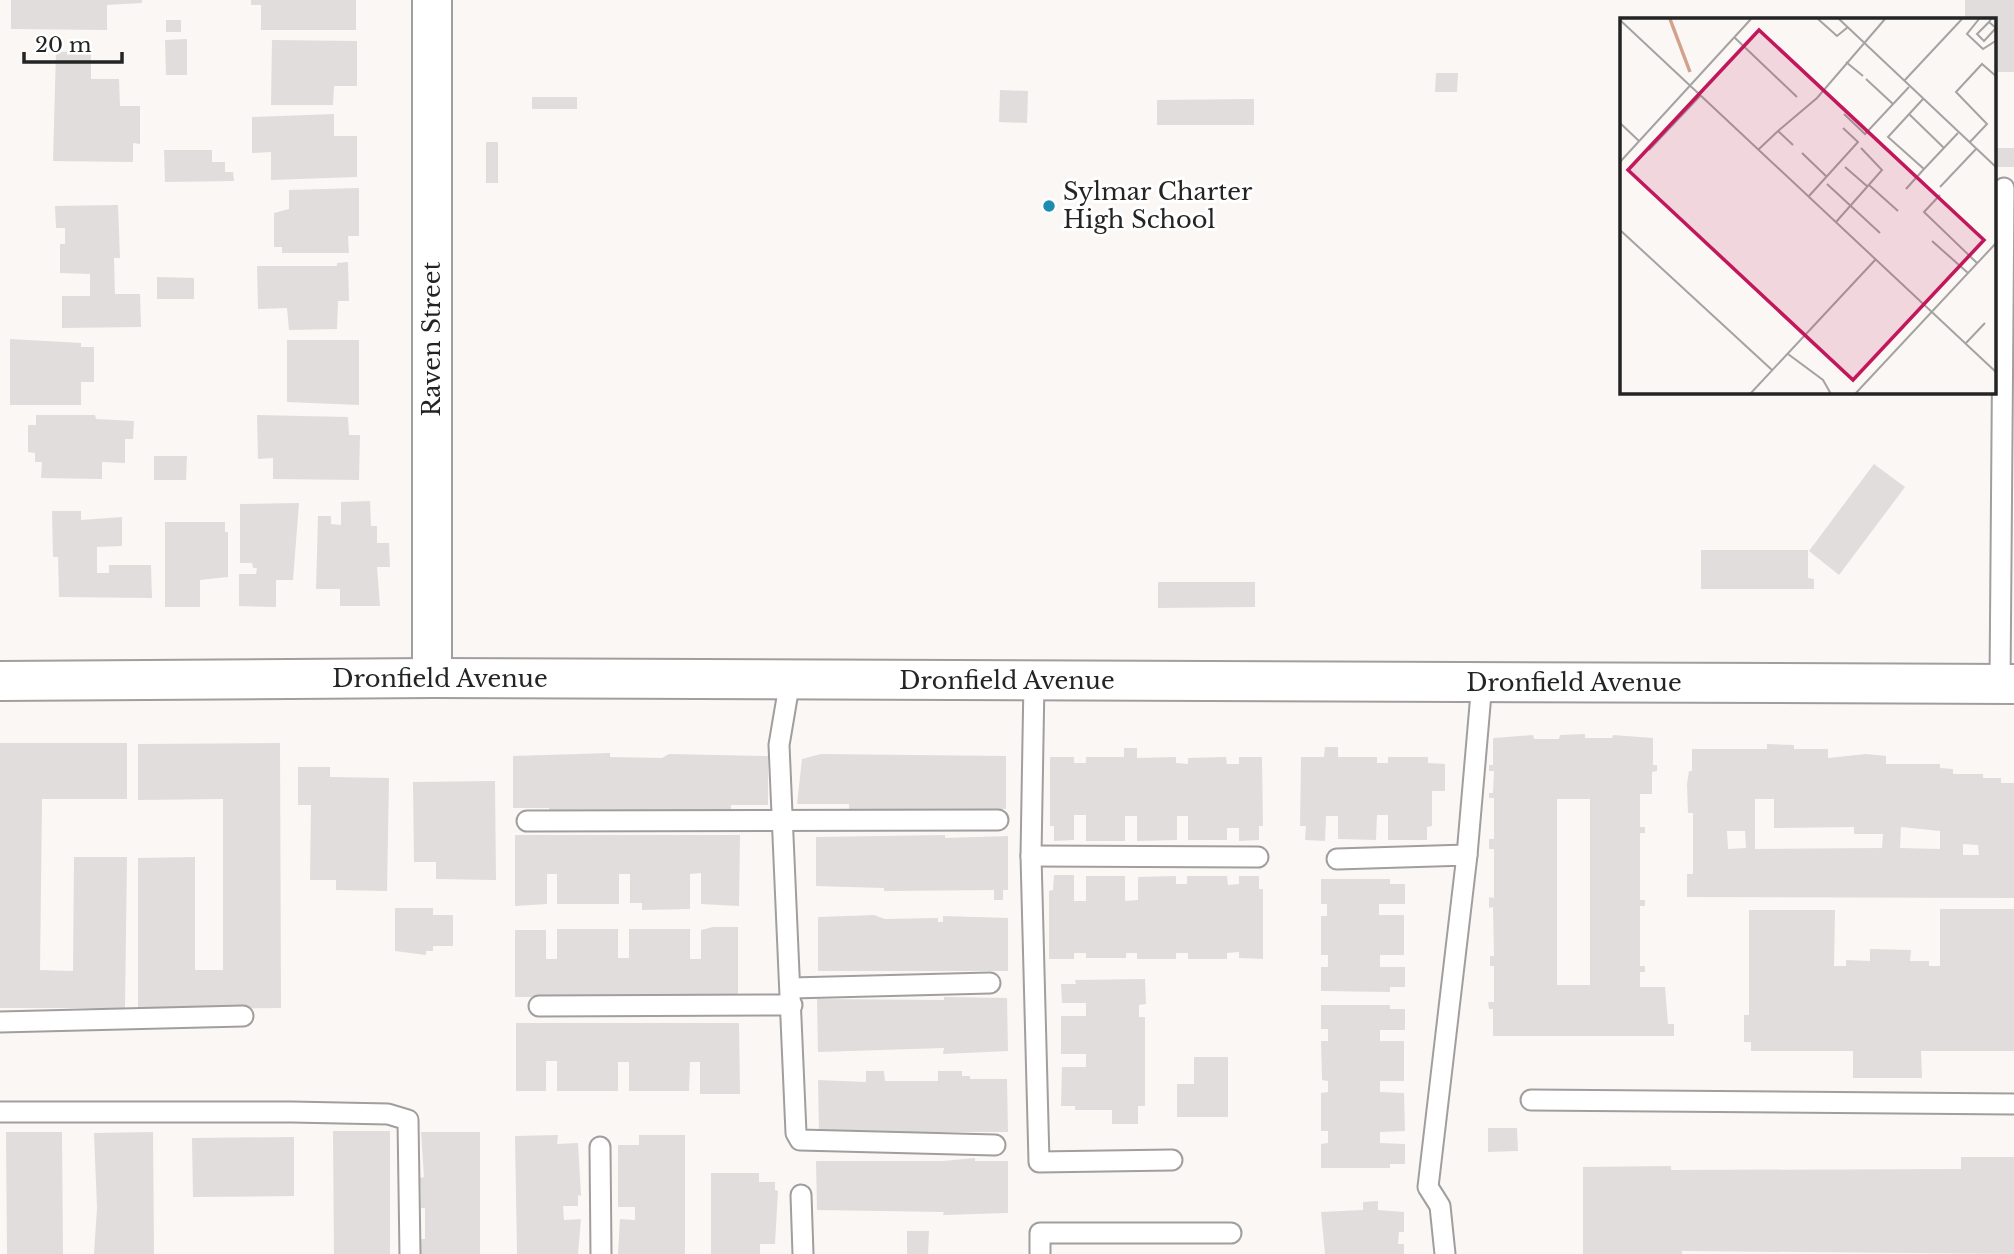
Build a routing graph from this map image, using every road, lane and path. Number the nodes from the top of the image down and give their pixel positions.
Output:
1 (432, 0) edge
2 (2004, 188) dead end
3 (432, 678) junction
4 (790, 680) junction
5 (0, 681) edge
6 (1034, 681) junction
7 (1482, 682) junction
8 (2007, 684) edge
9 (998, 820) dead end
10 (527, 821) dead end
11 (781, 822) junction
12 (1467, 855) junction
13 (1031, 856) junction
14 (1258, 857) dead end
15 (1337, 859) dead end
16 (990, 984) dead end
17 (791, 996) junction
18 (539, 1006) dead end
19 (243, 1016) dead end
20 (0, 1022) edge
21 (1531, 1100) dead end
22 (2014, 1104) edge
23 (0, 1112) edge
24 (995, 1145) dead end
25 (600, 1147) dead end
26 (1172, 1160) dead end
27 (801, 1195) dead end
28 (1231, 1233) dead end
29 (410, 1254) edge
30 (601, 1254) edge
31 (803, 1254) edge
32 (1041, 1254) edge
33 (1445, 1254) edge

1 - 3 street, Raven Street
2 - 8 lane
3 - 4 street, Dronfield Avenue
3 - 5 street, Dronfield Avenue
4 - 6 street, Dronfield Avenue
4 - 11 lane
6 - 7 street, Dronfield Avenue
6 - 13 lane
7 - 8 street, Dronfield Avenue
7 - 12 lane
9 - 11 lane
10 - 11 lane
11 - 17 lane
12 - 15 lane
12 - 33 lane
13 - 14 lane
13 - 26 lane
16 - 17 lane
17 - 18 lane
17 - 24 lane
19 - 20 lane
21 - 22 lane
23 - 29 lane
25 - 30 lane
27 - 31 lane
28 - 32 lane

